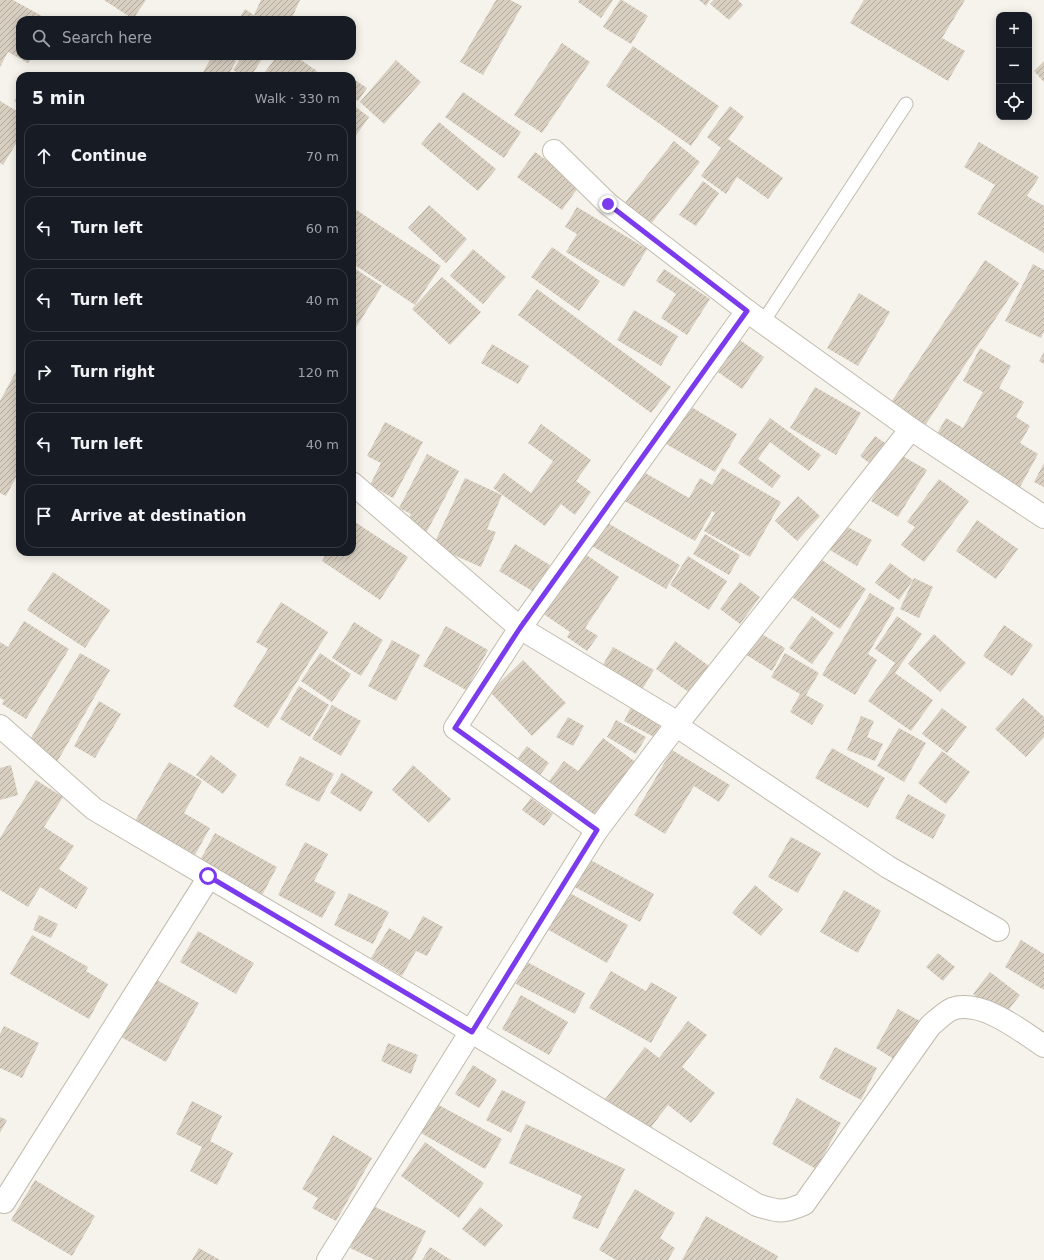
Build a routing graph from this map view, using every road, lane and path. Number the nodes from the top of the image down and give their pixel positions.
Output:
1 (906, 104) dead end
2 (554, 151) dead end
3 (755, 316) junction
4 (911, 429) junction
5 (356, 486) edge
6 (1044, 517) edge
7 (520, 628) junction
8 (678, 723) junction
9 (0, 726) edge
10 (597, 830) junction
11 (208, 876) junction
12 (998, 930) dead end
13 (472, 1032) junction
14 (1044, 1046) edge
15 (4, 1202) dead end
16 (328, 1260) edge

1 - 3 lane
2 - 3 street
3 - 4 street
3 - 7 street
4 - 6 street
4 - 8 street
5 - 7 street
7 - 8 street
7 - 10 street
8 - 10 street
8 - 12 street
9 - 11 street
10 - 13 street
11 - 13 street
11 - 15 street
13 - 14 street
13 - 16 street

